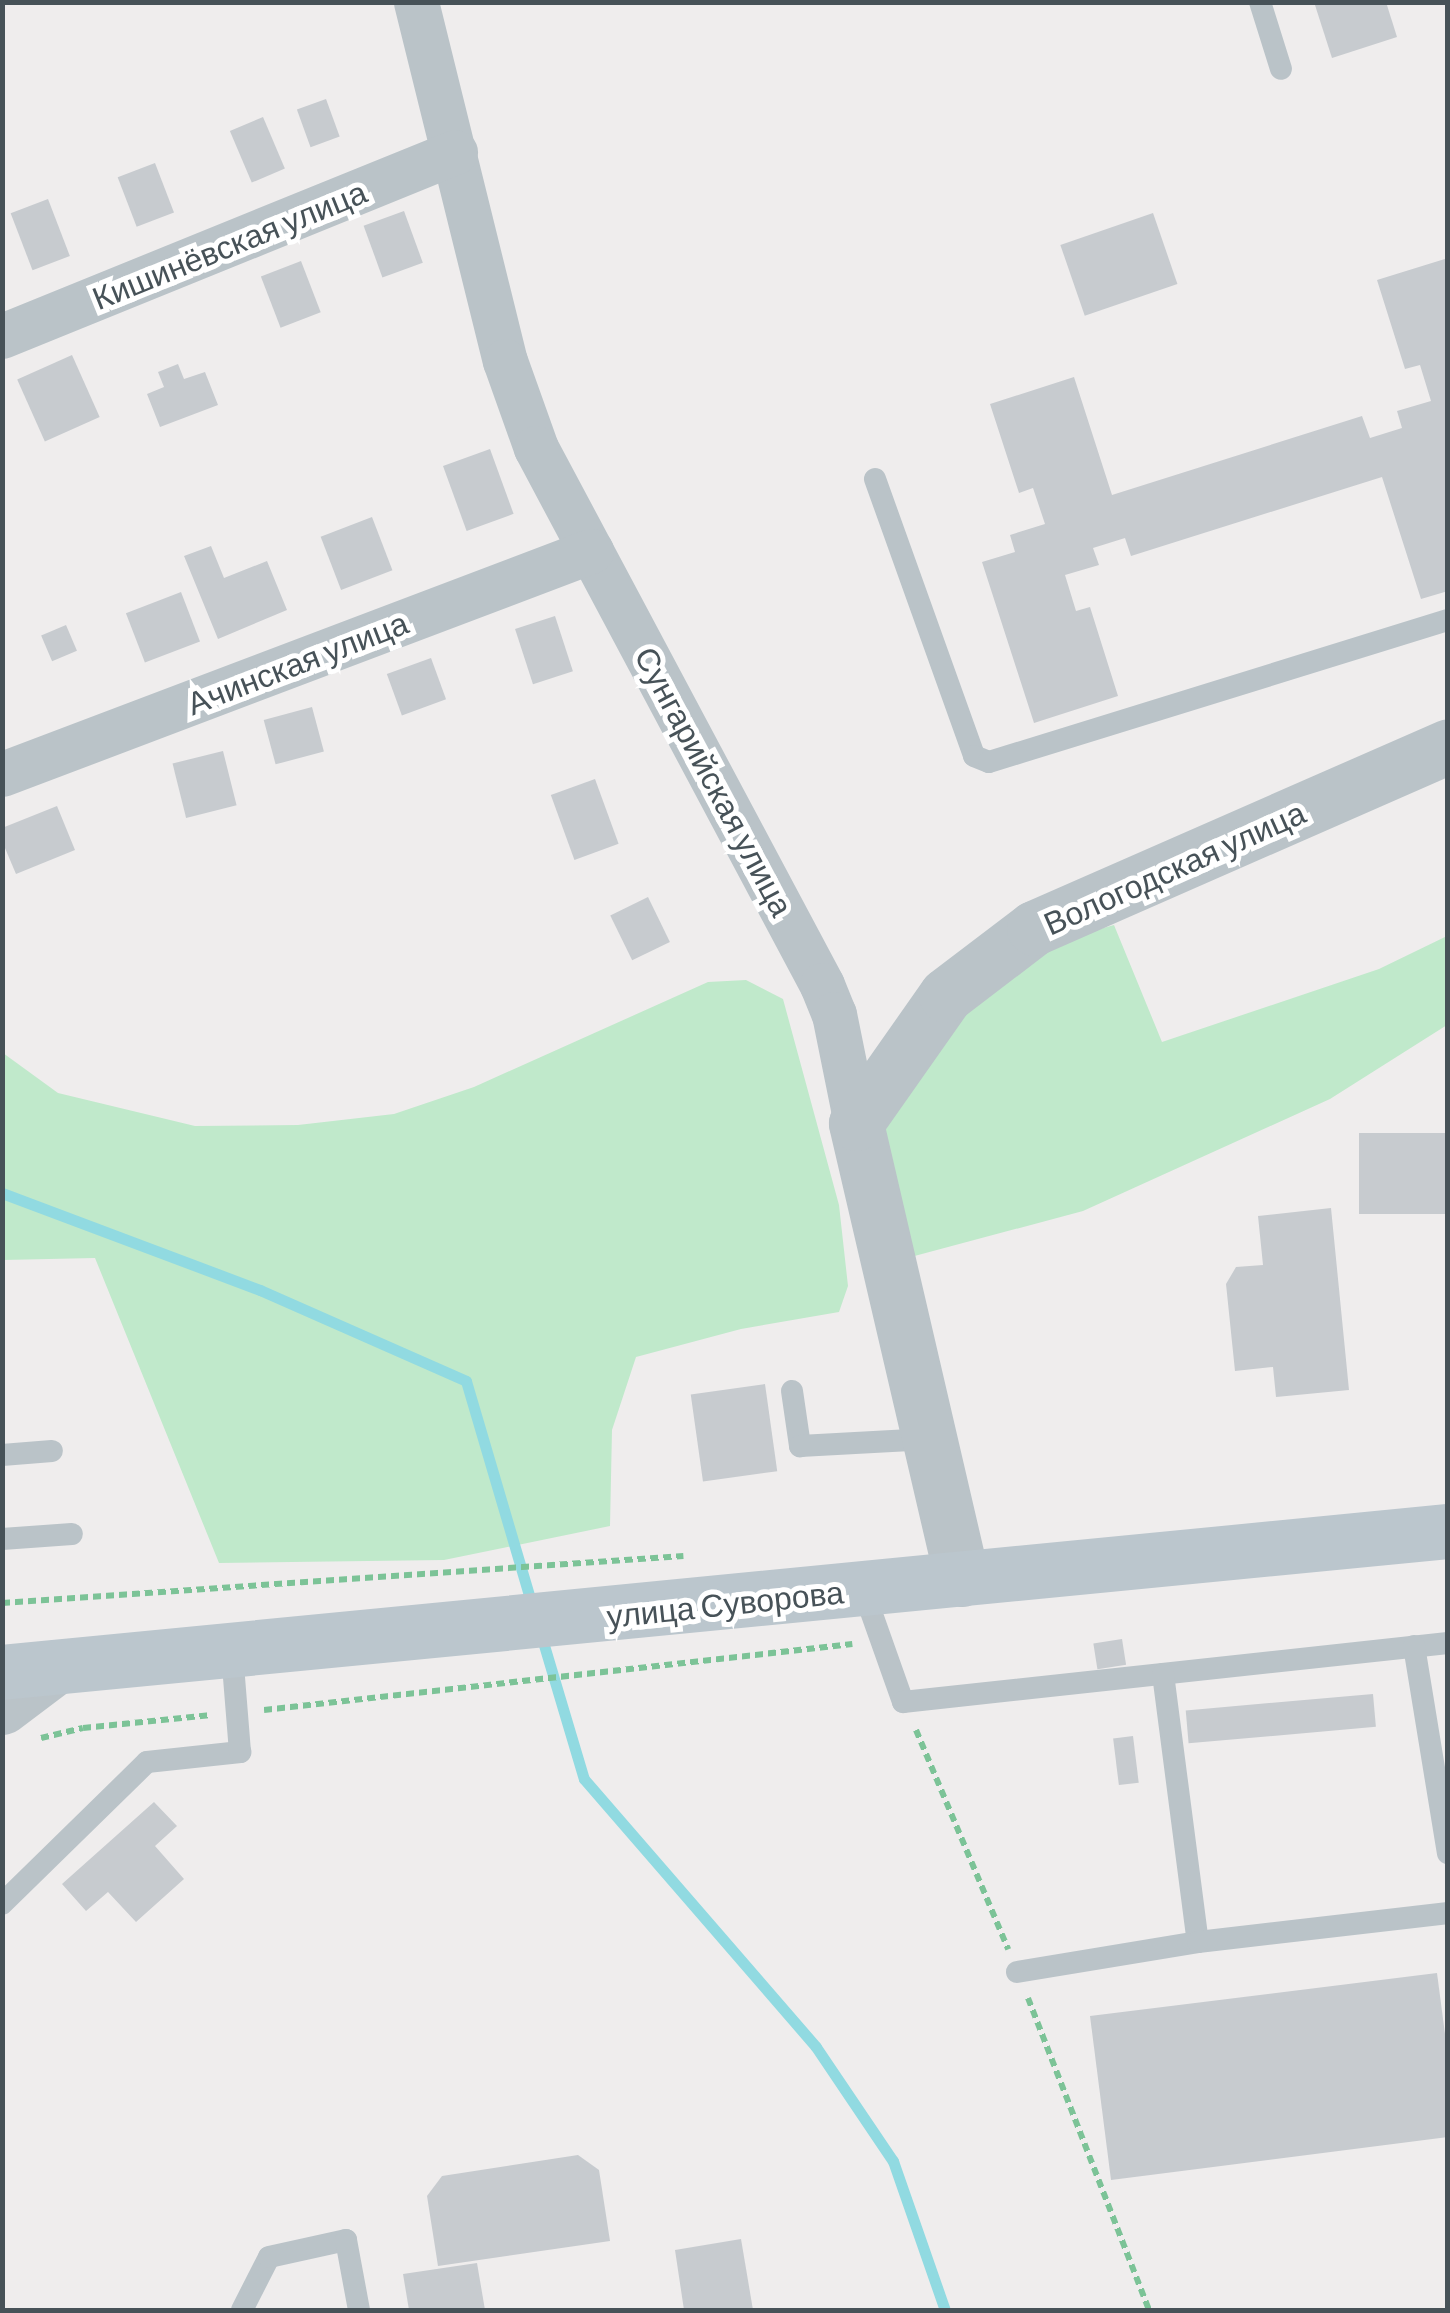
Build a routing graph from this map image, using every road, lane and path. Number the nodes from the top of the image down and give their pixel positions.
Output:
1 (416, 2) edge
2 (1260, 2) edge
3 (1281, 69) dead end
4 (455, 152) junction
5 (2, 336) edge
6 (875, 478) dead end
7 (592, 551) junction
8 (1448, 620) edge
9 (1448, 746) edge
10 (2, 774) edge
11 (856, 1123) junction
12 (792, 1391) dead end
13 (932, 1439) junction
14 (52, 1451) dead end
15 (2, 1455) edge
16 (1448, 1532) edge
17 (72, 1534) dead end
18 (2, 1539) edge
19 (692, 1555) dead end
20 (962, 1579) junction
21 (863, 1589) junction
22 (2, 1603) edge
23 (881, 1641) junction
24 (1448, 1643) edge
25 (1414, 1646) junction
26 (232, 1653) junction
27 (28, 1670) edge
28 (1164, 1674) junction
29 (903, 1702) junction
30 (237, 1712) junction
31 (18, 1724) edge
32 (1448, 1853) edge
33 (2, 1904) edge
34 (1448, 1912) edge
35 (1198, 1942) junction
36 (1018, 1972) junction
37 (242, 2310) edge
38 (358, 2310) edge
39 (1150, 2310) edge

1 - 4 street, Сунгарийская улица
2 - 3 lane
4 - 5 street, Кишинёвская улица
4 - 7 street, Сунгарийская улица
6 - 8 lane
7 - 10 street, Ачинская улица
7 - 11 street, Сунгарийская улица
9 - 11 street, Вологодская улица
11 - 13 street, Сунгарийская улица
12 - 13 lane
13 - 20 street, Сунгарийская улица
14 - 15 lane
16 - 20 main road, улица Суворова
17 - 18 lane
19 - 22 path
20 - 21 main road, улица Суворова
21 - 23 lane
21 - 26 main road, улица Суворова
23 - 29 lane
23 - 30 path
24 - 25 lane
25 - 28 lane
25 - 32 lane
26 - 27 main road, улица Суворова
26 - 30 lane
27 - 31 street
28 - 29 lane
28 - 35 lane
29 - 36 path
30 - 31 path
30 - 33 lane
34 - 35 lane
35 - 36 lane
36 - 39 path
37 - 38 lane

